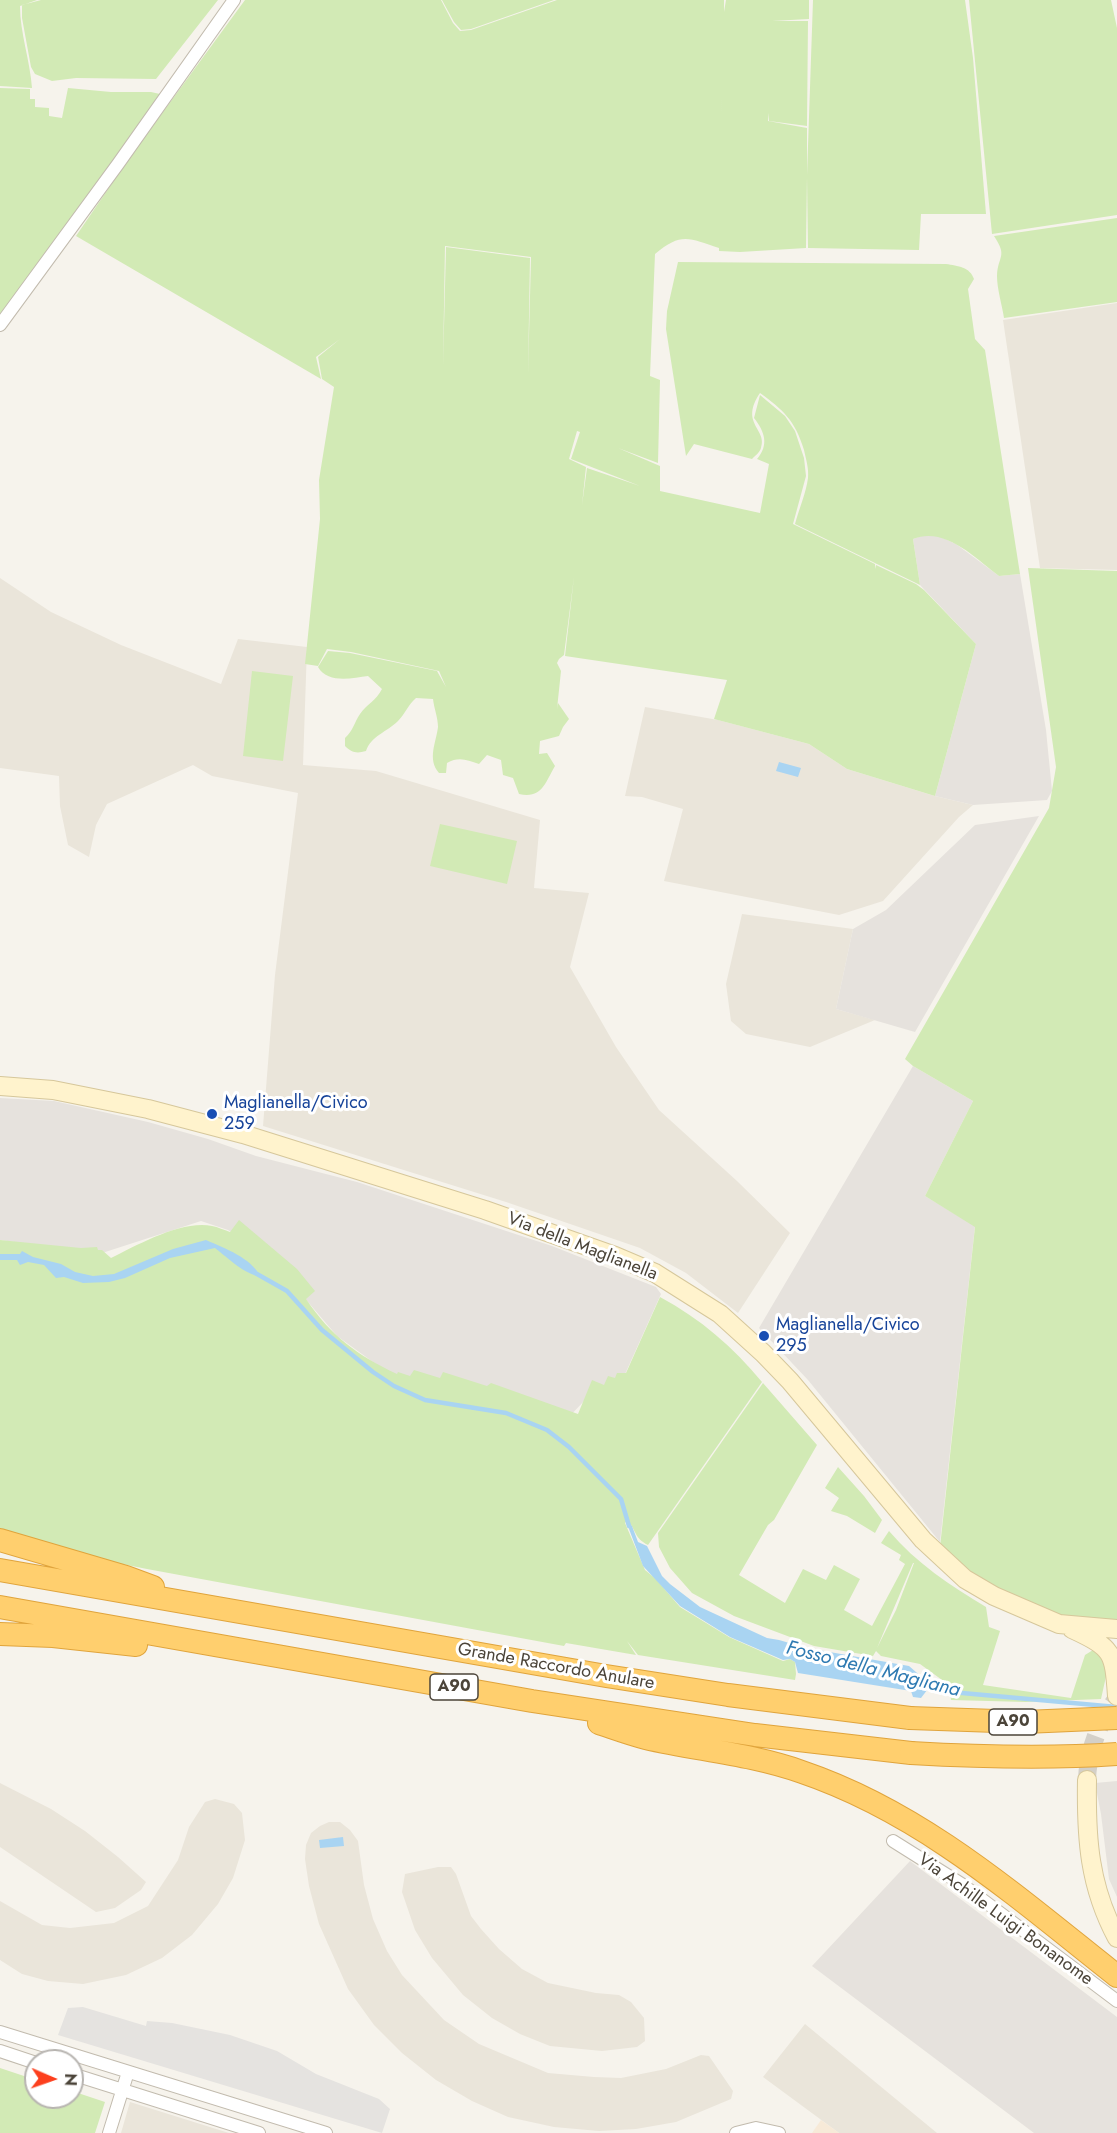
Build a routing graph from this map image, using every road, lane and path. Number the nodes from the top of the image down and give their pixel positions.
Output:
1 (234, 0) edge
2 (0, 326) edge
3 (0, 1086) edge
4 (0, 1540) edge
5 (0, 1570) edge
6 (184, 1603) junction
7 (0, 1607) edge
8 (1059, 1624) junction
9 (1117, 1629) edge
10 (0, 1634) edge
11 (201, 1643) junction
12 (1117, 1696) edge
13 (532, 1701) junction
14 (1117, 1718) edge
15 (1117, 1754) edge
16 (1087, 1780) tunnel mouth
17 (892, 1841) dead end
18 (1117, 1938) edge
19 (1117, 1976) edge
20 (1117, 2001) edge
21 (0, 2032) edge
22 (0, 2051) edge
23 (24, 2059) edge
24 (128, 2072) junction
25 (84, 2078) edge
26 (123, 2090) junction
27 (304, 2130) edge
28 (110, 2133) edge
29 (259, 2133) edge
30 (326, 2133) edge
31 (736, 2133) edge
32 (779, 2133) edge

1 - 2 street
3 - 8 main road, Via della Maglianella
4 - 6 highway
5 - 6 highway, Grande Raccordo Anulare / A90
6 - 14 highway, Grande Raccordo Anulare / A90, bridge
7 - 11 highway, Grande Raccordo Anulare / A90
8 - 9 main road, Via della Maglianella
8 - 12 main road
10 - 11 highway
11 - 13 highway, Grande Raccordo Anulare / A90
13 - 15 highway, Grande Raccordo Anulare / A90, bridge
13 - 19 highway
16 - 18 main road
17 - 20 street, Via Achille Luigi Bonanome
21 - 24 street
22 - 23 street
24 - 26 street
24 - 27 street
25 - 26 street
26 - 28 street
26 - 29 street
27 - 30 street
31 - 32 street

